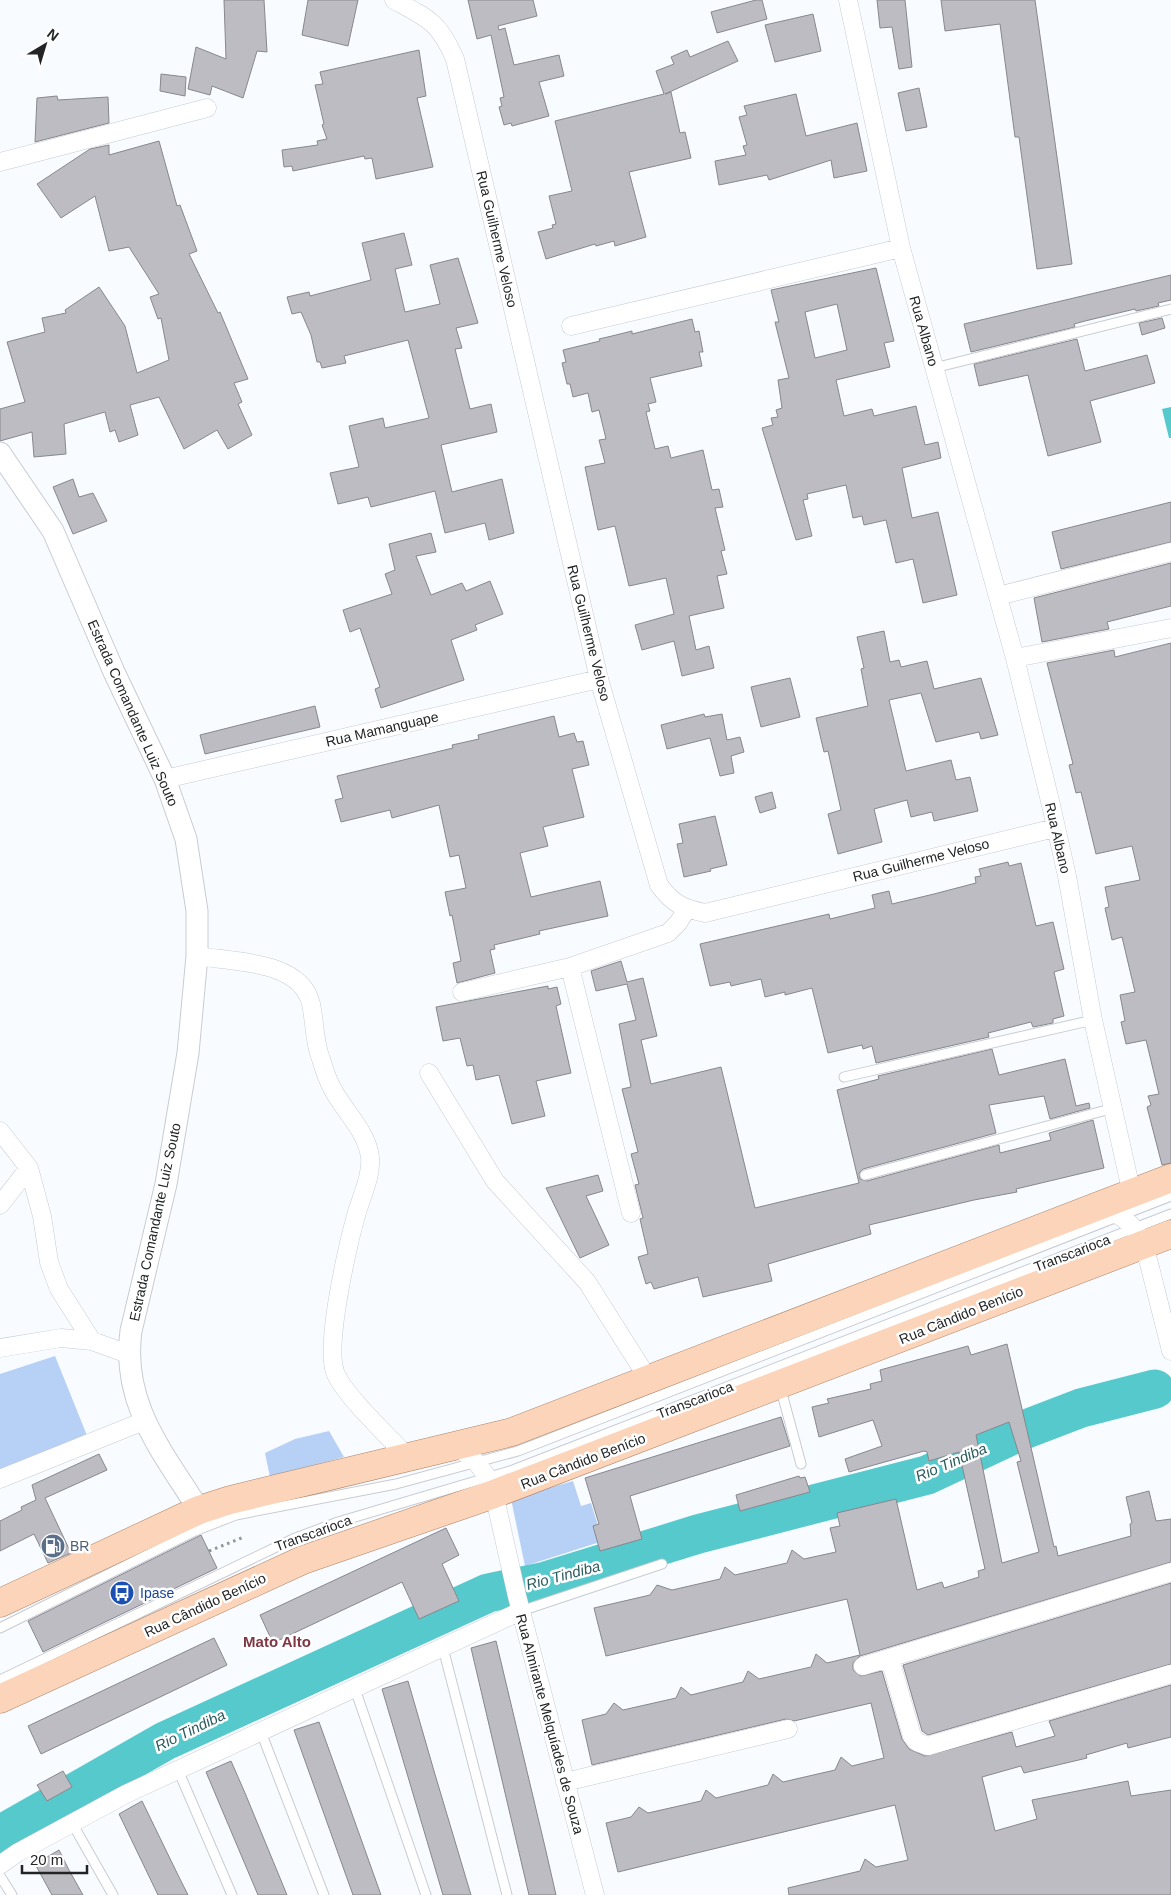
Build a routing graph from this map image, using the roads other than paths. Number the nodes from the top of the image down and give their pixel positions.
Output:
1 (394, 0) edge
2 (848, 0) edge
3 (207, 108) dead end
4 (0, 162) edge
5 (901, 248) junction
6 (1171, 309) edge
7 (572, 326) dead end
8 (934, 368) junction
9 (0, 453) edge
10 (1171, 552) edge
11 (998, 596) junction
12 (1171, 628) edge
13 (1015, 658) junction
14 (599, 679) junction
15 (165, 779) junction
16 (1055, 828) junction
17 (688, 909) junction
18 (197, 956) junction
19 (570, 967) junction
20 (462, 992) dead end
21 (1093, 1020) junction
22 (429, 1073) dead end
23 (844, 1076) dead end
24 (1114, 1108) junction
25 (0, 1131) edge
26 (29, 1168) junction
27 (865, 1175) dead end
28 (1171, 1178) edge
29 (1171, 1196) edge
30 (0, 1205) edge
31 (1117, 1206) junction
32 (631, 1213) dead end
33 (1171, 1214) edge
34 (1171, 1234) edge
35 (1139, 1236) junction
36 (92, 1341) junction
37 (0, 1348) edge
38 (1171, 1351) edge
39 (128, 1354) junction
40 (649, 1380) junction
41 (780, 1386) junction
42 (144, 1422) junction
43 (468, 1455) junction
44 (409, 1458) junction
45 (801, 1464) dead end
46 (0, 1479) edge
47 (491, 1486) junction
48 (200, 1510) junction
49 (662, 1564) dead end
50 (1171, 1572) edge
51 (0, 1603) edge
52 (519, 1604) junction
53 (0, 1628) edge
54 (443, 1648) junction
55 (890, 1659) junction
56 (863, 1666) dead end
57 (1171, 1674) edge
58 (0, 1680) edge
59 (355, 1689) junction
60 (0, 1700) edge
61 (788, 1729) dead end
62 (261, 1732) junction
63 (178, 1770) junction
64 (566, 1782) junction
65 (72, 1823) junction
66 (0, 1865) edge
67 (0, 1876) edge
68 (12, 1895) edge
69 (113, 1895) edge
70 (232, 1895) edge
71 (324, 1895) edge
72 (426, 1895) edge
73 (507, 1895) edge
74 (595, 1895) edge

1 - 14 street, Rua Guilherme Veloso
2 - 5 street, Rua Albano
3 - 4 street
5 - 7 street
5 - 8 street, Rua Albano
6 - 8 lane
8 - 11 street, Rua Albano
9 - 15 street, Estrada Comandante Luiz Souto
10 - 11 street
11 - 13 street, Rua Albano
12 - 13 street
13 - 16 street, Rua Albano
14 - 15 street, Rua Mamanguape
14 - 17 street, Rua Guilherme Veloso
15 - 18 street, Estrada Comandante Luiz Souto
16 - 17 street, Rua Guilherme Veloso
16 - 21 street, Rua Albano
17 - 19 street
18 - 39 street, Estrada Comandante Luiz Souto
18 - 44 street
19 - 20 street
19 - 32 street
21 - 23 lane
21 - 24 street, Rua Albano
22 - 40 street
24 - 27 lane
24 - 31 street, Rua Albano
25 - 26 street
26 - 30 street
26 - 36 street
28 - 31 main road
29 - 31 lane, Transcarioca
31 - 35 street
31 - 40 main road
31 - 43 lane, Transcarioca
33 - 35 lane, Transcarioca
34 - 35 main road, Rua Cândido Benício
35 - 38 street
35 - 41 main road, Rua Cândido Benício
35 - 47 lane, Transcarioca
36 - 37 street
36 - 39 street
39 - 42 street, Estrada Comandante Luiz Souto
40 - 43 main road
41 - 45 lane
41 - 47 main road, Rua Cândido Benício
42 - 46 street
42 - 48 street, Estrada Comandante Luiz Souto
43 - 44 main road
43 - 47 street, Rua Almirante Melquíades de Souza
43 - 53 lane, Transcarioca
44 - 48 main road
47 - 52 street, Rua Almirante Melquíades de Souza
47 - 58 lane, Transcarioca
47 - 60 main road, Rua Cândido Benício
48 - 51 main road
49 - 52 lane
50 - 55 street
52 - 54 street
52 - 64 street, Rua Almirante Melquíades de Souza
54 - 59 street
54 - 73 lane
55 - 56 street
55 - 57 street
59 - 62 street
59 - 72 lane
61 - 64 street
62 - 63 street
62 - 71 lane
63 - 65 street
63 - 70 lane
64 - 74 street, Rua Almirante Melquíades de Souza
65 - 66 street
65 - 69 lane
67 - 68 lane

